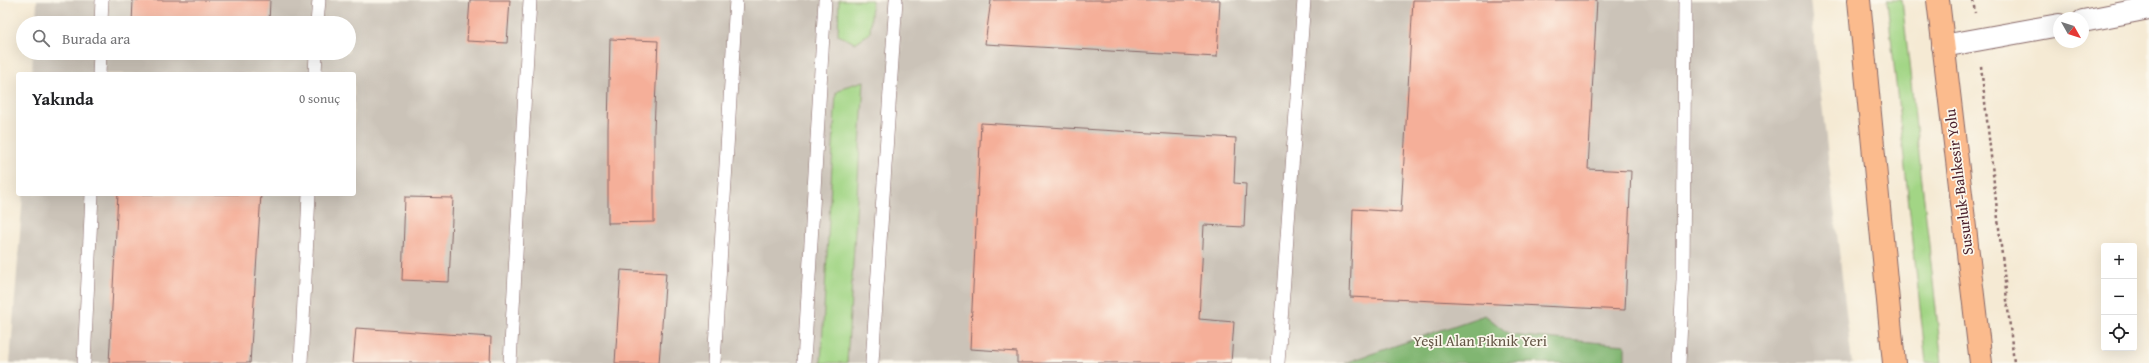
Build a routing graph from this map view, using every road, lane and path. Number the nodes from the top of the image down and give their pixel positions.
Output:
1 (102, 0) edge
2 (319, 0) edge
3 (530, 0) edge
4 (736, 0) edge
5 (825, 0) edge
6 (896, 0) edge
7 (1304, 0) edge
8 (1685, 0) edge
9 (1859, 0) edge
10 (1938, 0) edge
11 (1973, 0) edge
12 (2149, 8) edge
13 (101, 16) edge
14 (318, 16) edge
15 (2089, 20) edge
16 (2053, 26) edge
17 (1978, 40) junction
18 (1943, 46) junction
19 (100, 60) edge
20 (316, 60) edge
21 (99, 72) edge
22 (315, 72) edge
23 (92, 196) edge
24 (309, 196) edge
25 (84, 363) edge
26 (301, 363) edge
27 (510, 363) edge
28 (714, 363) edge
29 (804, 363) edge
30 (872, 363) edge
31 (1278, 363) edge
32 (1679, 363) edge
33 (1894, 363) edge
34 (1981, 363) edge
35 (2014, 363) edge

1 - 13 lane
2 - 14 lane
3 - 27 lane
4 - 28 lane
5 - 29 lane
6 - 30 lane
7 - 31 lane
8 - 32 lane
9 - 33 highway
10 - 18 highway, Susurluk-Balıkesir Yolu
11 - 17 path
12 - 15 street
16 - 17 street
17 - 18 street
17 - 35 path
18 - 34 highway, Susurluk-Balıkesir Yolu
19 - 21 lane
20 - 22 lane
23 - 25 lane
24 - 26 lane

